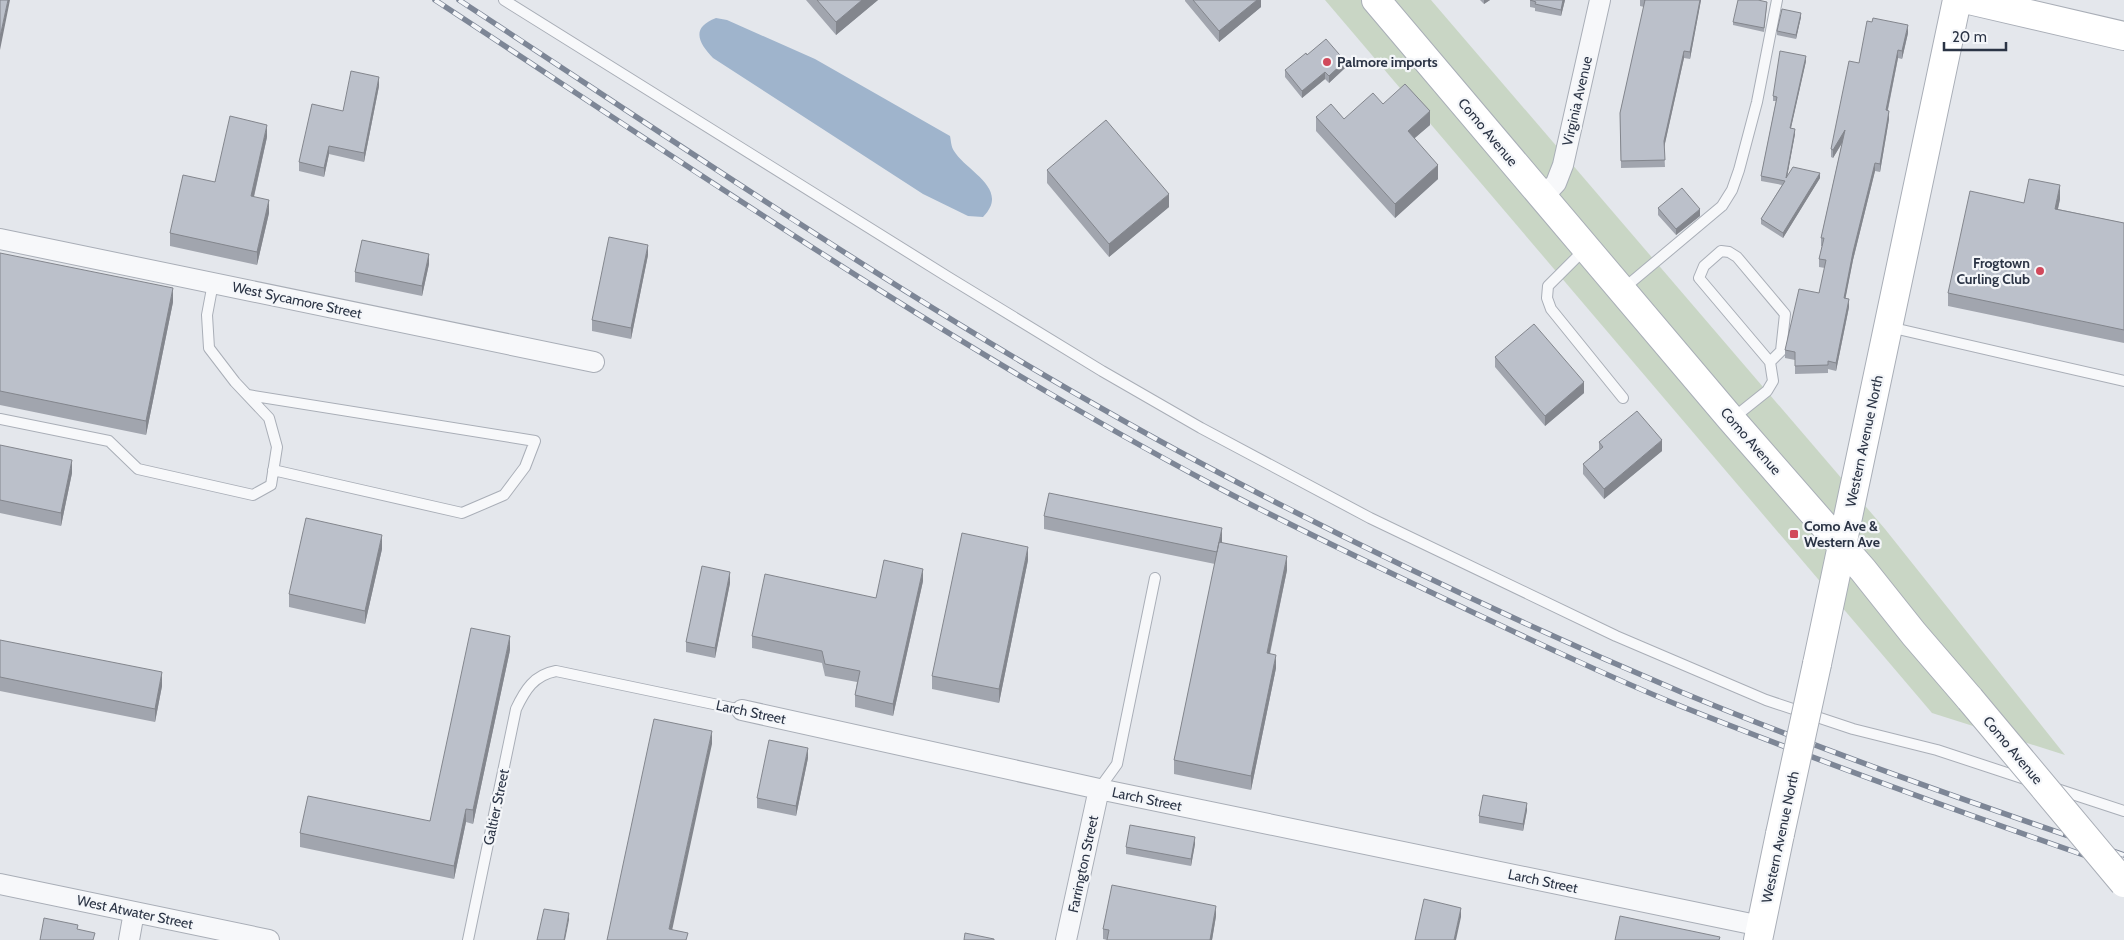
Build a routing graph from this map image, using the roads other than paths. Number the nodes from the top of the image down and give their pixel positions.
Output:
1 (504, 0) edge
2 (1376, 0) edge
3 (1600, 0) edge
4 (1776, 0) edge
5 (1957, 0) edge
6 (1969, 0) edge
7 (2124, 36) edge
8 (1543, 197) junction
9 (0, 239) edge
10 (1587, 248) junction
11 (213, 283) junction
12 (1622, 289) junction
13 (1888, 327) junction
14 (594, 362) dead end
15 (1770, 362) junction
16 (2124, 381) edge
17 (248, 395) junction
18 (1623, 398) dead end
19 (0, 419) edge
20 (1732, 419) junction
21 (273, 470) junction
22 (1842, 545) junction
23 (1155, 578) dead end
24 (536, 679) joint
25 (742, 710) joint
26 (1099, 789) junction
27 (2124, 811) edge
28 (2124, 883) edge
29 (0, 884) edge
30 (134, 912) junction
31 (1759, 933) edge
32 (128, 940) edge
33 (269, 940) edge
34 (468, 940) edge
35 (1066, 940) edge

1 - 27 lane
2 - 8 main road, Como Avenue
3 - 8 street, Virginia Avenue
4 - 12 lane
5 - 13 main road, Western Avenue North
6 - 7 main road
8 - 10 main road, Como Avenue
9 - 11 street, West Sycamore Street
10 - 12 main road, Como Avenue
10 - 18 lane
11 - 14 street, West Sycamore Street
11 - 17 lane
12 - 20 main road, Como Avenue
13 - 16 lane
13 - 22 main road, Western Avenue North
15 - 15 lane
15 - 20 lane
17 - 21 lane
17 - 21 lane
19 - 21 lane
20 - 22 main road, Como Avenue
22 - 28 main road, Como Avenue, bridge
22 - 31 main road, Western Avenue North, bridge
23 - 26 lane
24 - 25 lane, Larch Street
24 - 34 lane, Galtier Street
25 - 26 street, Larch Street
26 - 31 street, Larch Street
26 - 35 street, Farrington Street
29 - 30 street, West Atwater Street
30 - 32 street
30 - 33 street, West Atwater Street

